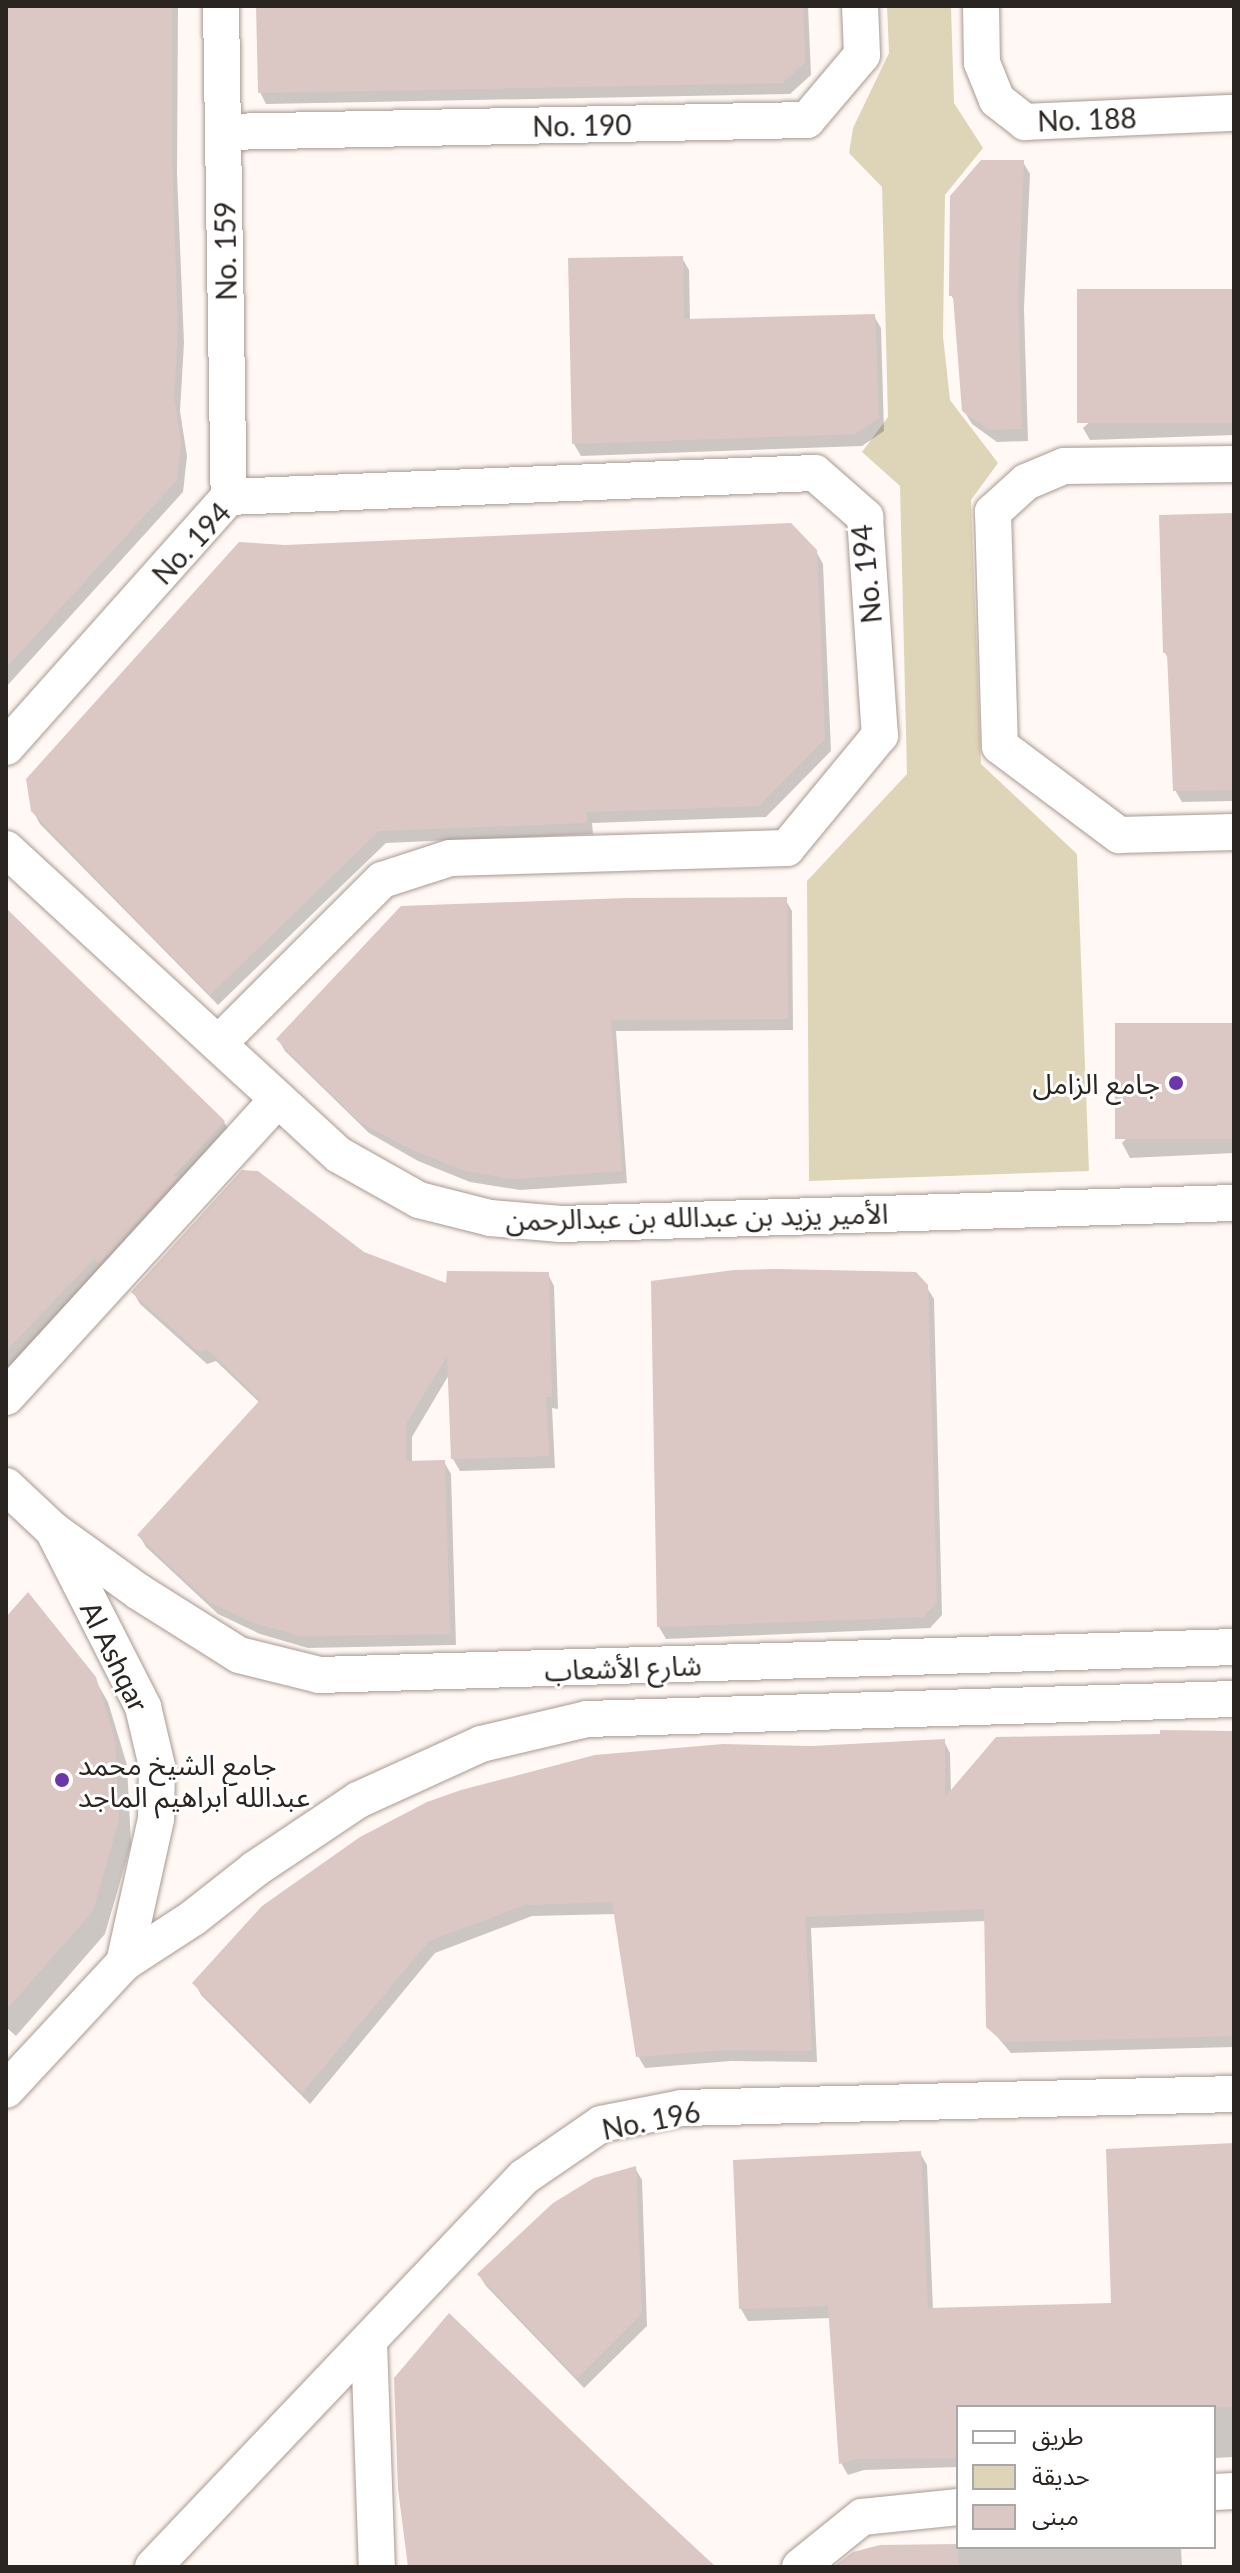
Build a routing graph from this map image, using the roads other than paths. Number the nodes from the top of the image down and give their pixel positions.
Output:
1 (221, 6) edge
2 (860, 6) edge
3 (981, 6) edge
4 (1234, 113) edge
5 (224, 132) junction
6 (1234, 464) edge
7 (229, 497) junction
8 (6, 747) edge
9 (1234, 832) edge
10 (6, 849) edge
11 (219, 1043) junction
12 (278, 1099) junction
13 (1234, 1203) edge
14 (6, 1397) edge
15 (6, 1486) edge
16 (53, 1530) junction
17 (1234, 1647) edge
18 (1234, 1699) edge
19 (124, 1963) junction
20 (6, 2090) edge
21 (1234, 2094) edge
22 (369, 2342) junction
23 (956, 2507) edge
24 (153, 2567) edge
25 (377, 2567) edge
26 (800, 2567) edge

1 - 5 street, No. 159
2 - 5 street, No. 190
3 - 4 street, No. 188
5 - 7 street, No. 159
6 - 9 street
7 - 8 street, No. 194
7 - 11 street, No. 194
10 - 11 street, الأمير يزيد بن عبدالله بن عبدالرحمن
11 - 12 street, الأمير يزيد بن عبدالله بن عبدالرحمن
12 - 13 street, الأمير يزيد بن عبدالله بن عبدالرحمن
12 - 14 street
15 - 16 street, Al Ashqar
16 - 17 street, شارع الأشعاب
16 - 19 street, Al Ashqar
18 - 19 street, شارع الأشعاب
19 - 20 street
21 - 22 street, No. 196
22 - 24 street, No. 196
22 - 25 street
23 - 26 street

